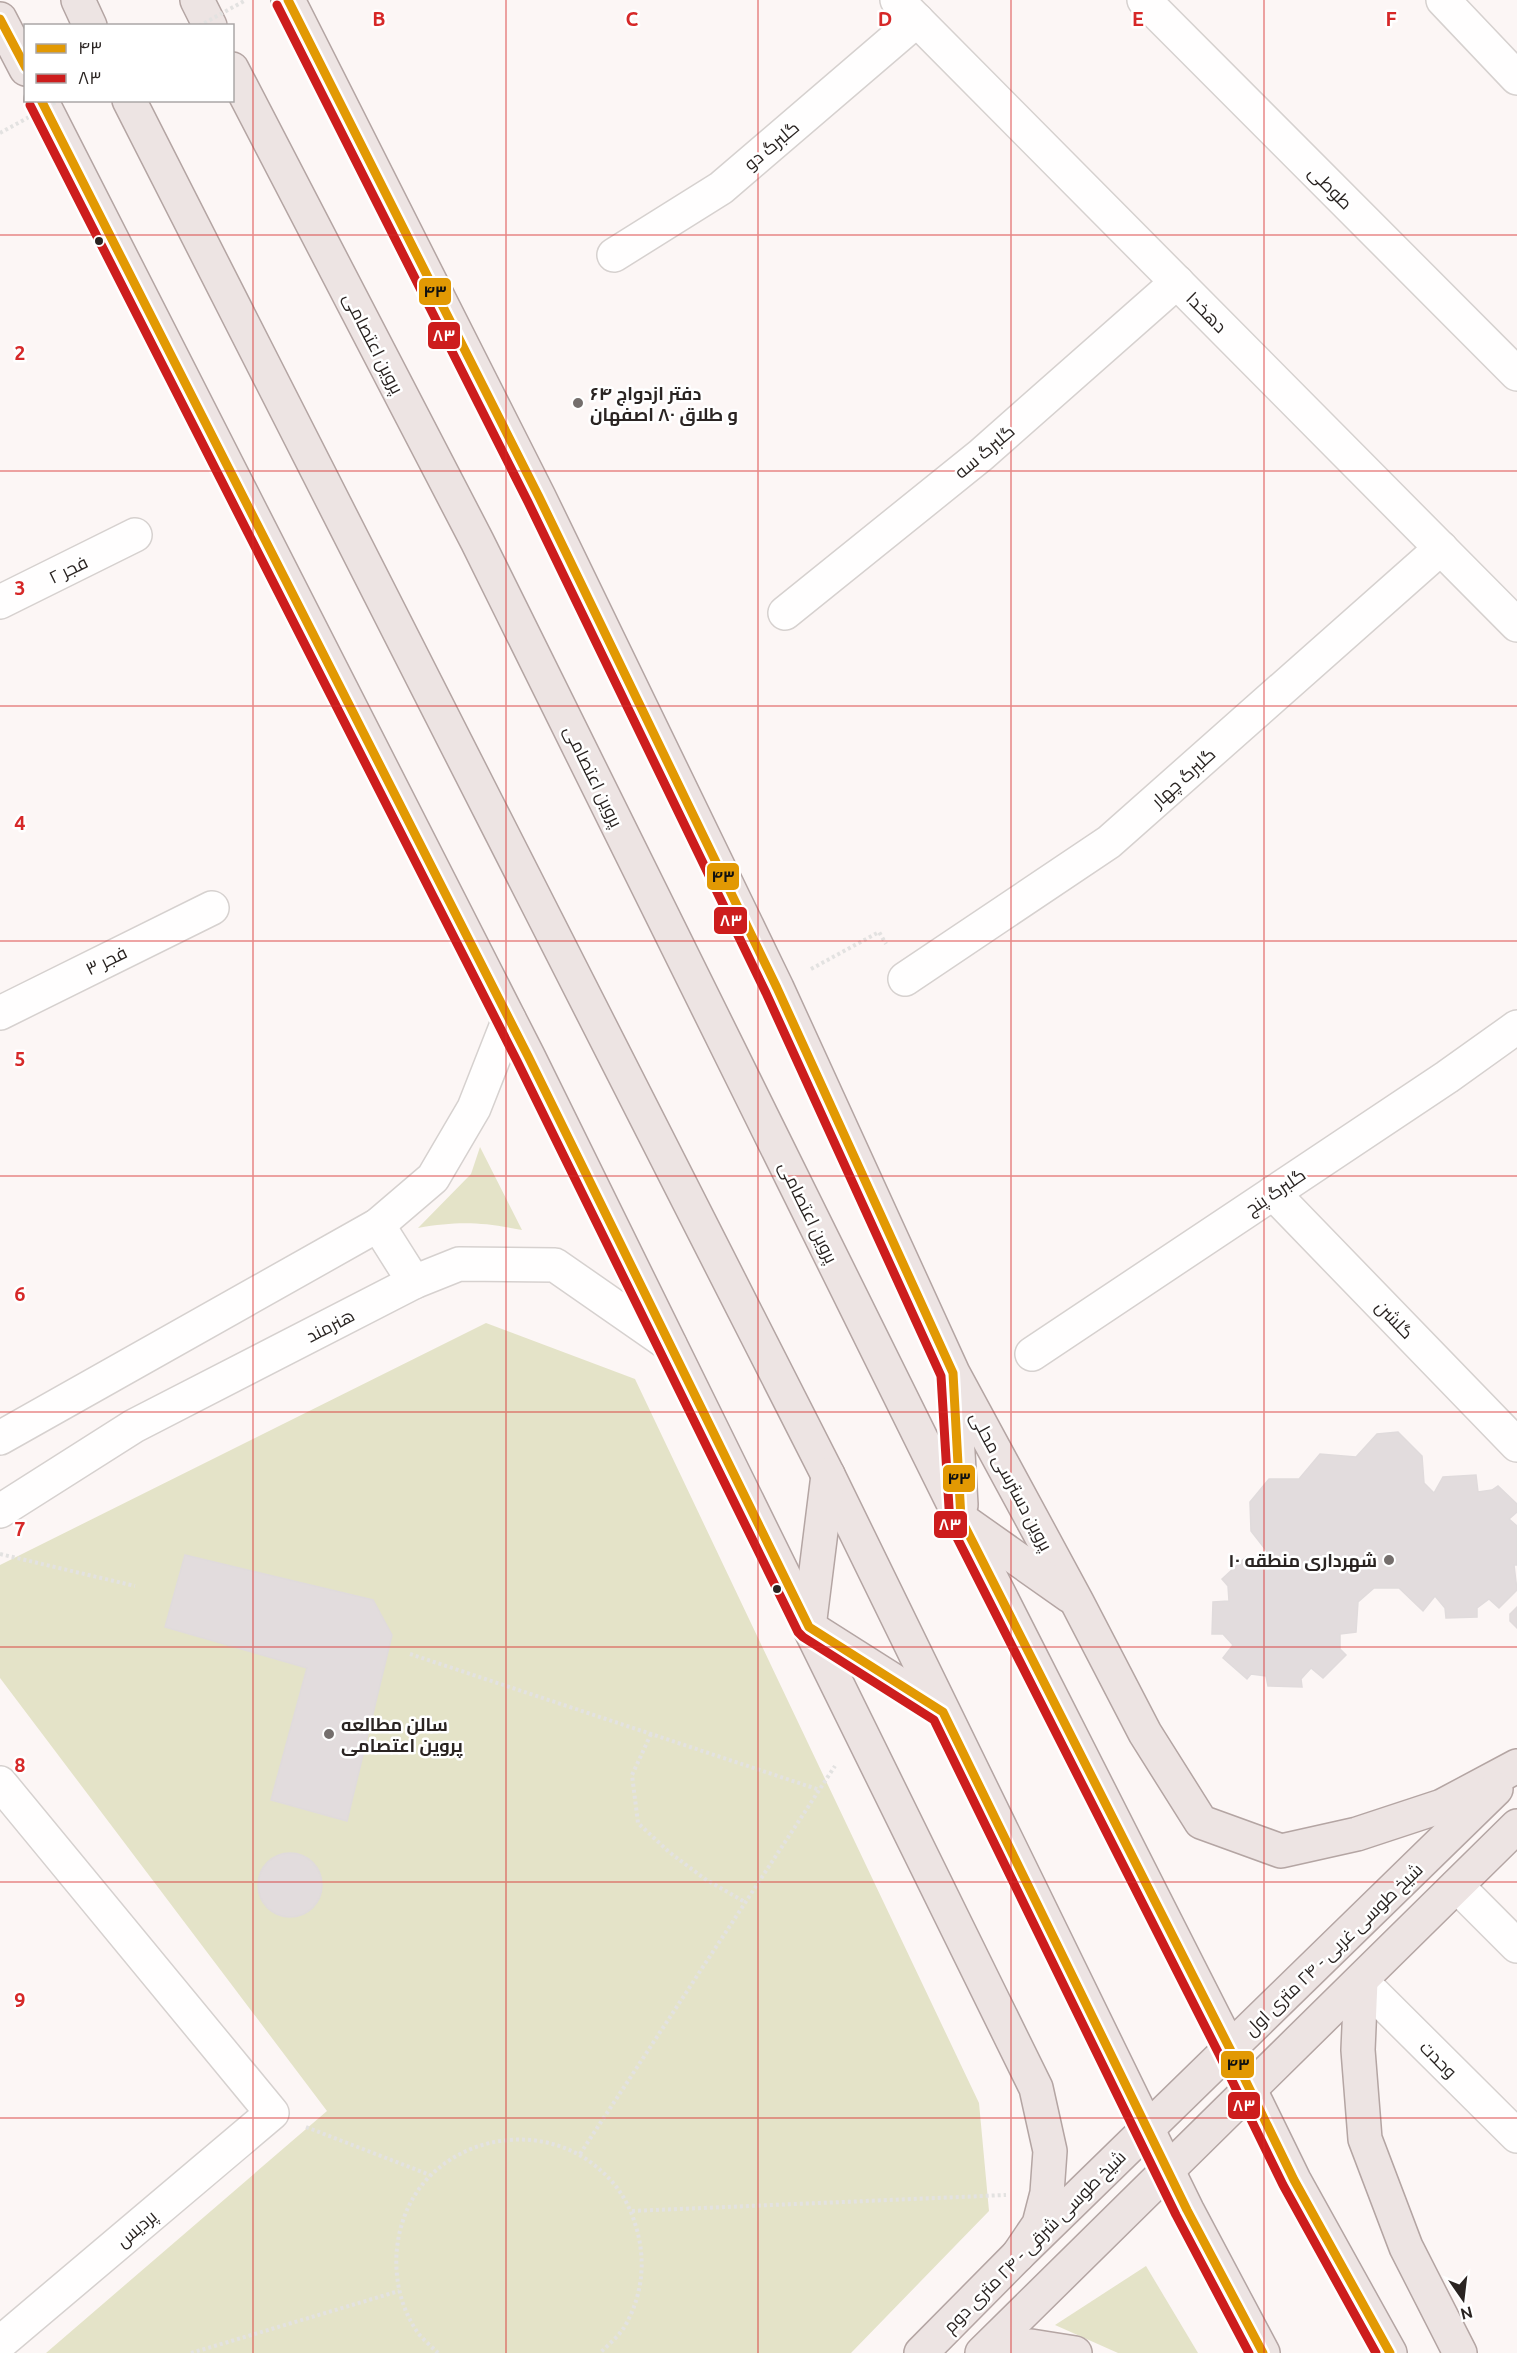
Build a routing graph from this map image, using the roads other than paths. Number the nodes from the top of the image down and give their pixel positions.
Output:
1 (78, 0) edge
2 (197, 0) edge
3 (288, 0) edge
4 (1144, 0) edge
5 (1443, 0) edge
6 (908, 10) edge
7 (0, 19) edge
8 (89, 24) edge
9 (209, 24) edge
10 (24, 65) edge
11 (234, 73) edge
12 (1517, 78) edge
13 (42, 102) edge
14 (130, 102) edge
15 (614, 255) dead end
16 (1177, 282) junction
17 (1517, 374) edge
18 (135, 535) dead end
19 (1441, 548) junction
20 (0, 602) edge
21 (785, 614) dead end
22 (1517, 625) edge
23 (212, 908) dead end
24 (905, 979) road end
25 (0, 1013) edge
26 (509, 1019) junction
27 (1517, 1027) edge
28 (1273, 1193) junction
29 (378, 1225) junction
30 (414, 1282) junction
31 (670, 1346) junction
32 (1032, 1354) dead end
33 (953, 1373) junction
34 (0, 1438) edge
35 (1517, 1445) edge
36 (828, 1475) junction
37 (0, 1511) edge
38 (962, 1519) junction
39 (1077, 1602) junction
40 (809, 1627) junction
41 (943, 1712) junction
42 (1517, 1768) edge
43 (2, 1790) edge
44 (1517, 1826) edge
45 (1457, 1886) junction
46 (1517, 1946) edge
47 (1361, 1981) junction
48 (1230, 2049) junction
49 (1250, 2089) junction
50 (1148, 2129) junction
51 (1517, 2136) edge
52 (1168, 2171) junction
53 (1018, 2255) junction
54 (0, 2343) edge
55 (921, 2353) edge
56 (982, 2353) edge
57 (1008, 2353) edge
58 (1075, 2353) edge
59 (1263, 2353) edge
60 (1390, 2353) edge
61 (1460, 2353) edge

1 - 8 main road
2 - 9 main road
3 - 33 main road, پروین دسترسی محلی
4 - 17 street, طوطی
5 - 12 street
6 - 15 street, گلبرگ دو
6 - 16 street, دهخدا
7 - 10 main road
11 - 38 main road, پروین اعتصامی
13 - 26 main road
14 - 36 main road
16 - 19 street, دهخدا
16 - 21 street, گلبرگ سه
18 - 20 street, فجر ۲
19 - 22 street, دهخدا
19 - 24 street, گلبرگ چهار
23 - 25 street, فجر ۳
26 - 29 street
26 - 31 main road
27 - 28 street, گلبرگ پنج
28 - 32 street, گلبرگ پنج
28 - 35 street, گلشن
29 - 30 street
29 - 34 street
30 - 31 street, هنرمند
30 - 37 street, هنرمند
31 - 40 main road
33 - 38 main road
33 - 39 main road, پروین دسترسی محلی
36 - 40 main road
36 - 41 main road
38 - 39 main road
38 - 48 main road, پروین اعتصامی
39 - 42 main road, پروین دسترسی محلی
40 - 41 main road
40 - 53 main road
41 - 50 main road
42 - 48 main road, شیخ طوسی غربی - ۲۴ متری اول
43 - 54 street, پردیس
44 - 45 main road
45 - 46 street
45 - 47 main road
47 - 49 main road
47 - 51 street, وحدت
47 - 61 main road
48 - 49 main road, پروین اعتصامی
48 - 50 main road, شیخ طوسی غربی - ۲۴ متری اول
49 - 52 main road
49 - 60 main road, پروین اعتصامی
50 - 52 main road
50 - 53 main road, شیخ طوسی شرقی - ۲۴ متری دوم
52 - 56 main road
52 - 59 main road
53 - 55 main road, شیخ طوسی شرقی - ۲۴ متری دوم
57 - 58 main road

